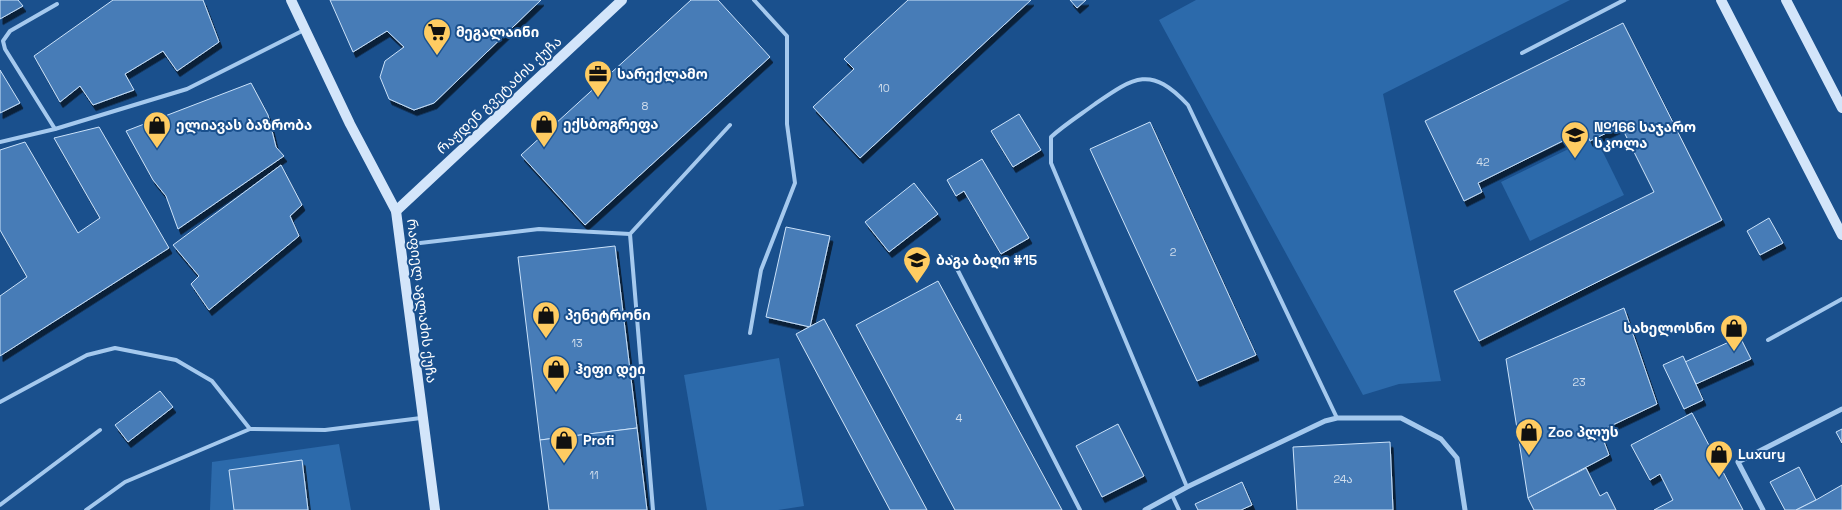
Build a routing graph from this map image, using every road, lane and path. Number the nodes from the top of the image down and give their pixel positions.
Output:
1 (291, 0) edge
2 (622, 0) edge
3 (754, 0) edge
4 (1624, 0) edge
5 (1721, 0) edge
6 (1786, 0) edge
7 (57, 4) dead end
8 (305, 29) junction
9 (1522, 53) dead end
10 (1842, 108) edge
11 (730, 125) dead end
12 (55, 128) junction
13 (0, 142) edge
14 (396, 211) junction
15 (630, 234) junction
16 (1842, 235) edge
17 (400, 246) junction
18 (951, 257) dead end
19 (1842, 299) edge
20 (750, 333) dead end
21 (1768, 340) dead end
22 (0, 402) edge
23 (1842, 409) edge
24 (423, 418) junction
25 (1337, 418) junction
26 (250, 429) junction
27 (100, 430) dead end
28 (1187, 487) junction
29 (1172, 495) junction
30 (0, 506) edge
31 (86, 510) edge
32 (435, 510) edge
33 (653, 510) edge
34 (1080, 510) edge
35 (1145, 510) edge
36 (1179, 510) edge
37 (1465, 510) edge
38 (1763, 510) edge

1 - 8 street, რაფიელ აგლაძის ქუჩა
2 - 14 street, რაჟდენ გვეტაძის ქუჩა
3 - 20 lane
4 - 9 lane
5 - 16 street
6 - 10 street
7 - 12 lane
8 - 12 lane
8 - 14 street, რაფიელ აგლაძის ქუჩა
11 - 15 lane
12 - 13 lane
14 - 17 street, რაფიელ აგლაძის ქუჩა
15 - 17 lane
15 - 33 lane
17 - 24 street, რაფიელ აგლაძის ქუჩა
18 - 34 lane
19 - 21 lane
22 - 26 lane
23 - 38 street
24 - 26 lane
24 - 32 street, რაფიელ აგლაძის ქუჩა
25 - 28 street
25 - 28 lane
25 - 37 street
26 - 31 lane
27 - 30 lane
28 - 29 street
29 - 35 street
29 - 36 lane

